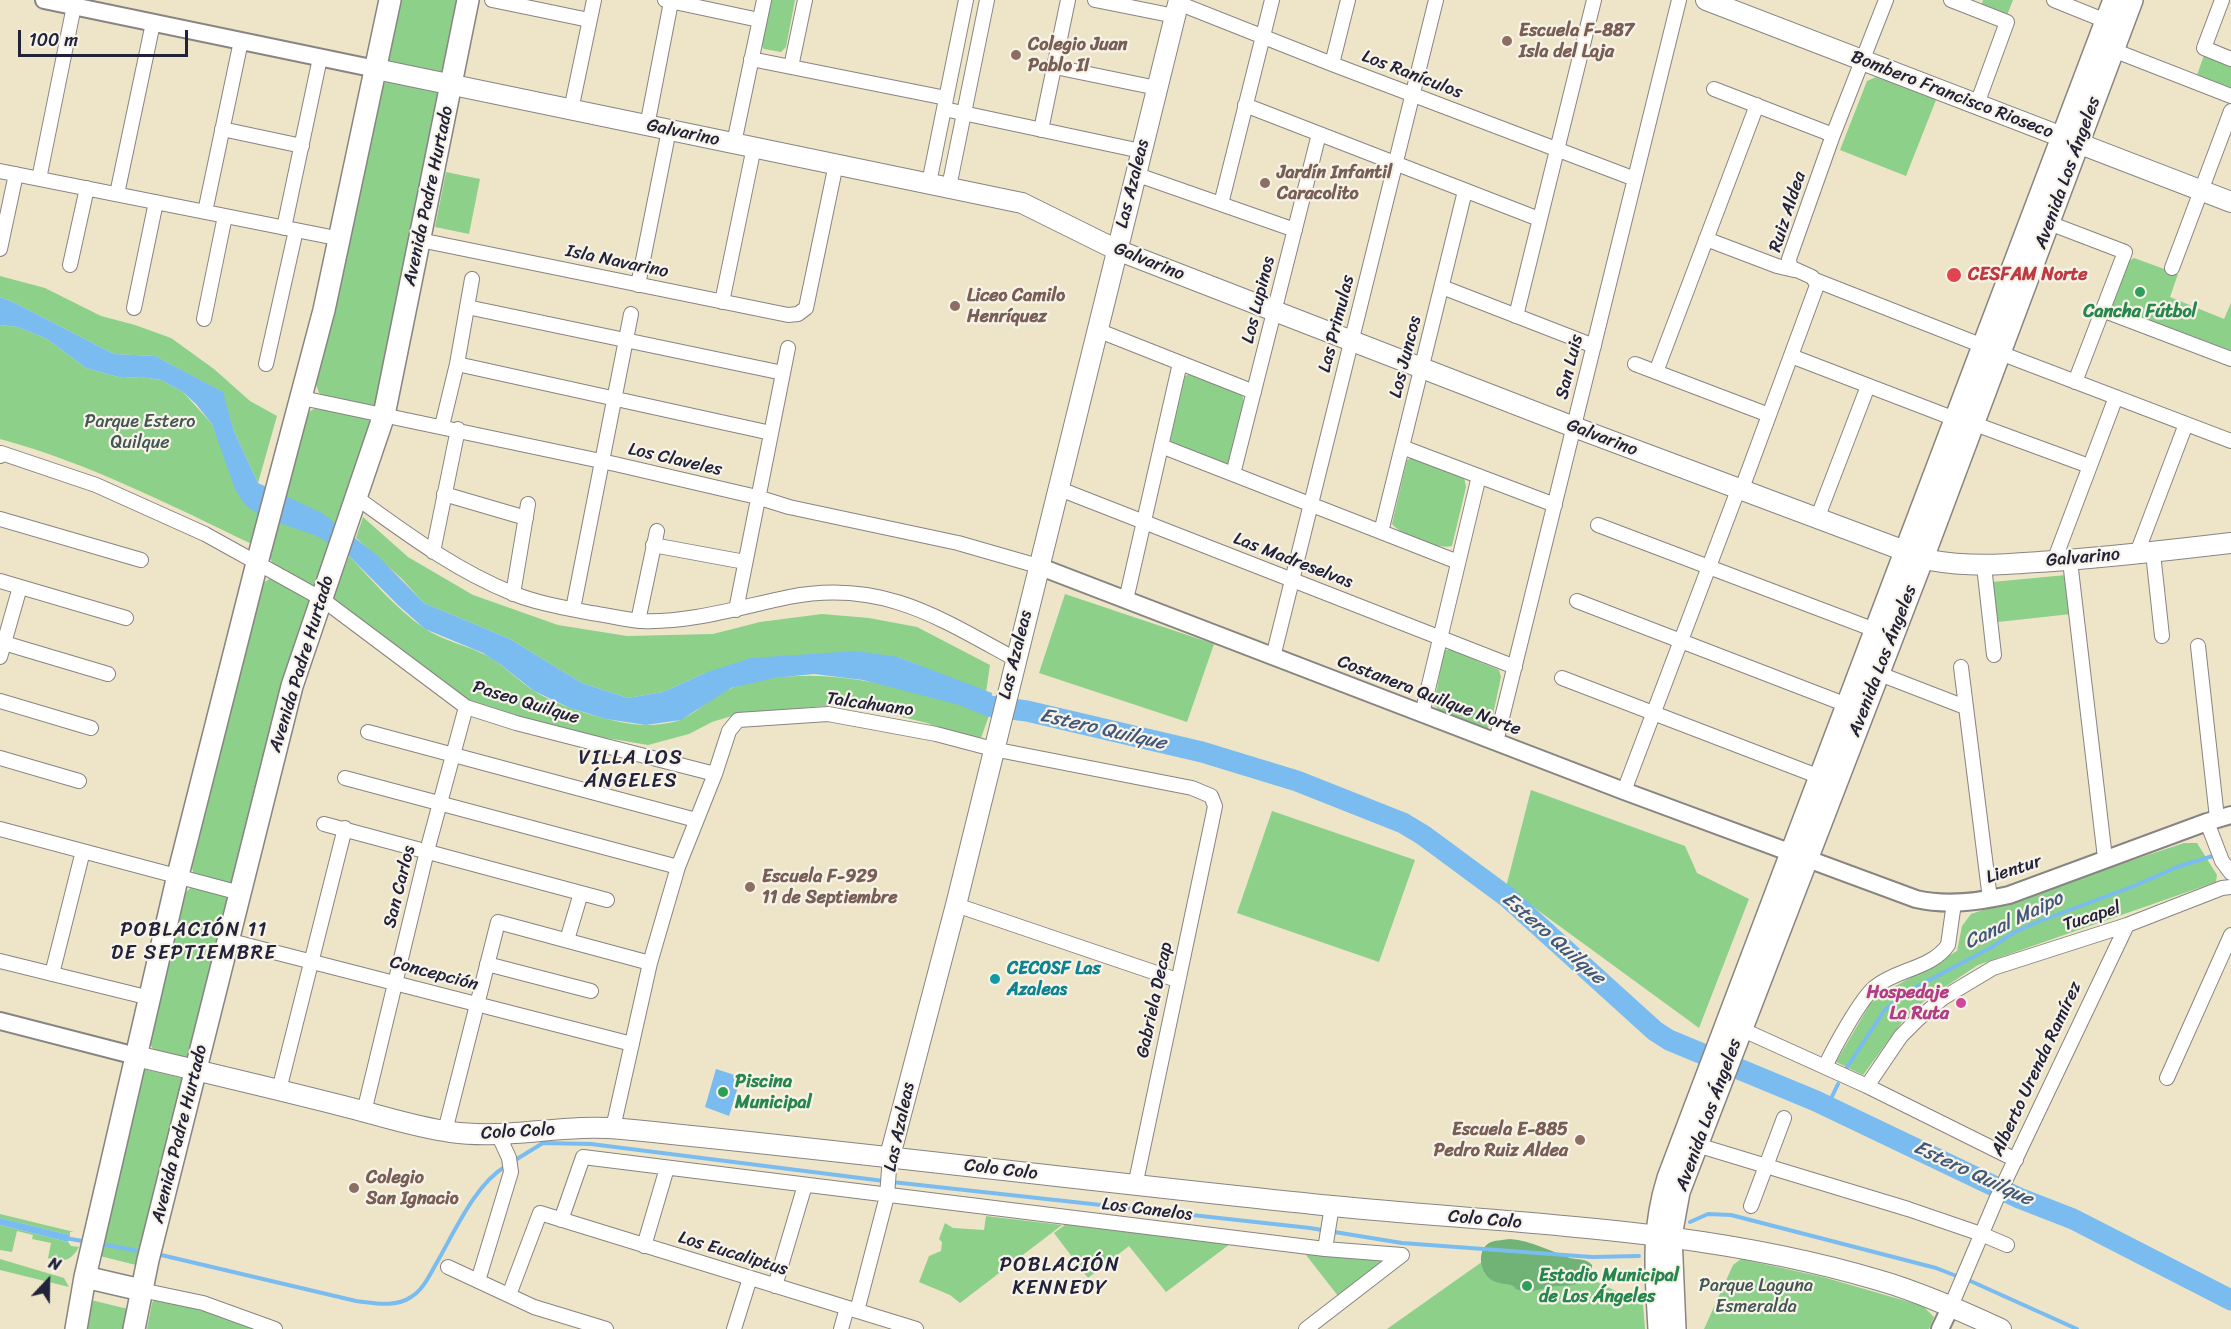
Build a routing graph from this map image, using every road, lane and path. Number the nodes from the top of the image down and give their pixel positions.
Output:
1 (45, 0) edge
2 (390, 0) edge
3 (468, 0) edge
4 (492, 0) edge
5 (594, 0) edge
6 (764, 0) edge
7 (805, 0) edge
8 (966, 0) edge
9 (987, 0) edge
10 (1068, 0) edge
11 (1095, 0) edge
12 (1272, 0) edge
13 (1348, 0) edge
14 (1436, 0) edge
15 (1594, 0) edge
16 (1679, 0) edge
17 (1706, 0) edge
18 (1886, 0) edge
19 (1951, 0) edge
20 (2054, 0) edge
21 (2114, 0) edge
22 (2132, 0) edge
23 (2222, 0) edge
24 (667, 1) edge
25 (1978, 5) edge
26 (74, 6) junction
27 (554, 6) edge
28 (1177, 6) edge
29 (113, 7) edge
30 (589, 20) junction
31 (759, 20) junction
32 (2106, 21) junction
33 (153, 22) junction
34 (1263, 37) junction
35 (241, 41) junction
36 (2113, 50) junction
37 (320, 57) junction
38 (2231, 58) edge
39 (751, 59) junction
40 (1863, 60) junction
41 (1332, 64) junction
42 (791, 67) junction
43 (1055, 67) junction
44 (376, 69) junction
45 (452, 85) junction
46 (1157, 88) junction
47 (1714, 89) dead end
48 (1413, 95) junction
49 (2231, 96) edge
50 (945, 104) junction
51 (1977, 104) junction
52 (1245, 105) junction
53 (1757, 105) junction
54 (572, 110) junction
55 (2231, 111) edge
56 (964, 113) junction
57 (647, 126) junction
58 (222, 129) junction
59 (669, 130) junction
60 (1041, 130) junction
61 (1319, 134) junction
62 (1833, 135) junction
63 (2070, 140) junction
64 (734, 143) junction
65 (302, 146) junction
66 (754, 147) junction
67 (1557, 148) junction
68 (1141, 151) junction
69 (836, 164) junction
70 (1395, 164) junction
71 (0, 171) edge
72 (16, 174) junction
73 (1136, 174) junction
74 (39, 179) junction
75 (1635, 179) junction
76 (929, 183) junction
77 (949, 187) junction
78 (87, 188) junction
79 (2201, 190) junction
80 (1465, 191) junction
81 (117, 194) junction
82 (156, 202) junction
83 (2231, 202) edge
84 (1221, 204) junction
85 (205, 212) junction
86 (225, 216) junction
87 (1539, 219) junction
88 (2049, 223) junction
89 (290, 229) junction
90 (1295, 230) junction
91 (341, 239) junction
92 (1706, 239) junction
93 (420, 240) junction
94 (0, 249) edge
95 (1117, 250) junction
96 (70, 265) dead end
97 (2172, 268) dead end
98 (1794, 270) junction
99 (472, 279) dead end
100 (1815, 280) junction
101 (638, 285) junction
102 (1442, 287) junction
103 (722, 302) junction
104 (467, 307) junction
105 (134, 308) dead end
106 (1275, 310) junction
107 (2102, 310) junction
108 (631, 314) dead end
109 (1516, 316) junction
110 (204, 319) dead end
111 (1097, 330) junction
112 (627, 340) junction
113 (1352, 340) junction
114 (1594, 346) junction
115 (788, 348) dead end
116 (1991, 349) junction
117 (1791, 356) junction
118 (2231, 359) edge
119 (1180, 363) junction
120 (266, 364) dead end
121 (457, 364) junction
122 (1635, 364) dead end
123 (1421, 368) junction
124 (1656, 372) junction
125 (783, 374) junction
126 (2075, 382) junction
127 (1868, 386) junction
128 (1254, 392) junction
129 (2116, 397) junction
130 (302, 398) junction
131 (615, 399) junction
132 (384, 415) junction
133 (1769, 415) junction
134 (1964, 421) junction
135 (2186, 424) junction
136 (442, 426) junction
137 (1574, 427) junction
138 (458, 429) junction
139 (771, 433) junction
140 (2231, 441) edge
141 (1161, 446) junction
142 (1402, 447) junction
143 (1, 455) edge
144 (603, 461) junction
145 (2089, 466) junction
146 (1233, 474) junction
147 (1479, 476) junction
148 (1057, 488) junction
149 (1739, 490) junction
150 (444, 494) junction
151 (757, 497) junction
152 (1311, 505) junction
153 (1555, 505) junction
154 (354, 508) junction
155 (0, 519) edge
156 (1817, 519) junction
157 (1144, 522) junction
158 (1598, 525) dead end
159 (1381, 532) junction
160 (2231, 543) edge
161 (433, 552) junction
162 (2145, 553) junction
163 (1914, 555) junction
164 (141, 560) dead end
165 (2062, 561) junction
166 (745, 562) junction
167 (1458, 562) junction
168 (257, 563) junction
169 (1038, 566) junction
170 (1984, 566) junction
171 (1709, 568) junction
172 (1292, 580) junction
173 (0, 581) edge
174 (20, 587) junction
175 (513, 594) junction
176 (322, 599) junction
177 (1126, 600) junction
178 (1577, 601) dead end
179 (573, 609) junction
180 (736, 610) junction
181 (126, 618) dead end
182 (638, 621) junction
183 (1875, 630) junction
184 (2162, 636) dead end
185 (1440, 638) junction
186 (1681, 641) junction
187 (2198, 646) dead end
188 (2, 650) edge
189 (1994, 655) dead end
190 (1273, 657) junction
191 (1015, 659) junction
192 (1515, 667) junction
193 (1961, 667) dead end
194 (1870, 670) junction
195 (108, 674) dead end
196 (1562, 678) dead end
197 (0, 702) edge
198 (1847, 705) junction
199 (466, 707) junction
200 (1965, 707) junction
201 (1654, 713) junction
202 (1422, 714) junction
203 (91, 728) dead end
204 (368, 732) dead end
205 (1496, 742) junction
206 (993, 749) junction
207 (453, 755) junction
208 (0, 758) edge
209 (715, 774) junction
210 (1820, 777) junction
211 (345, 778) dead end
212 (79, 781) dead end
213 (1624, 791) junction
214 (440, 804) junction
215 (2218, 818) edge
216 (696, 820) junction
217 (1212, 821) joint
218 (324, 824) dead end
219 (345, 828) junction
220 (0, 830) edge
221 (83, 851) junction
222 (427, 851) junction
223 (1798, 857) junction
224 (2105, 858) junction
225 (678, 867) junction
226 (2231, 873) edge
227 (178, 875) junction
228 (2231, 887) edge
229 (240, 893) junction
230 (581, 893) junction
231 (1990, 899) junction
232 (607, 900) dead end
233 (1953, 903) junction
234 (956, 905) junction
235 (2127, 925) junction
236 (2231, 935) edge
237 (227, 940) junction
238 (567, 940) junction
239 (0, 961) edge
240 (311, 961) junction
241 (650, 963) junction
242 (487, 964) junction
243 (2217, 965) junction
244 (2231, 971) edge
245 (52, 974) junction
246 (1177, 980) junction
247 (395, 982) junction
248 (591, 991) dead end
249 (150, 998) junction
250 (477, 1004) junction
251 (0, 1021) edge
252 (1741, 1029) junction
253 (632, 1044) junction
254 (1724, 1051) junction
255 (136, 1056) junction
256 (1825, 1067) junction
257 (196, 1070) junction
258 (1716, 1072) junction
259 (2166, 1078) dead end
260 (1867, 1086) junction
261 (279, 1090) junction
262 (364, 1112) junction
263 (1784, 1118) dead end
264 (614, 1128) junction
265 (445, 1131) junction
266 (498, 1134) junction
267 (1697, 1145) junction
268 (2016, 1160) junction
269 (890, 1164) junction
270 (667, 1168) junction
271 (1767, 1168) junction
272 (805, 1185) junction
273 (1135, 1185) junction
274 (888, 1192) junction
275 (1751, 1206) dead end
276 (1331, 1211) junction
277 (561, 1220) junction
278 (1981, 1234) junction
279 (1663, 1235) junction
280 (2007, 1245) dead end
281 (644, 1246) junction
282 (1325, 1249) junction
283 (448, 1267) dead end
284 (85, 1276) junction
285 (750, 1278) junction
286 (478, 1281) junction
287 (774, 1286) junction
288 (141, 1290) junction
289 (510, 1295) junction
290 (1951, 1306) junction
291 (852, 1309) junction
292 (75, 1329) edge
293 (134, 1329) edge
294 (275, 1329) edge
295 (606, 1329) edge
296 (734, 1329) edge
297 (841, 1329) edge
298 (916, 1329) edge
299 (1305, 1329) edge
300 (1659, 1329) edge
301 (1675, 1329) edge
302 (1940, 1329) edge
303 (2001, 1329) edge

1 - 26 street, Galvarino
2 - 44 main road
3 - 45 main road, Avenida Padre Hurtado
4 - 27 street
5 - 30 street
6 - 31 street
7 - 42 street
8 - 50 street
9 - 56 street
10 - 43 street
11 - 28 street, Los Ranículos
12 - 34 street
13 - 41 street
14 - 48 street, Las Primulas
15 - 67 street
16 - 75 street, San Luis
17 - 40 main road, Bombero Francisco Rioseco
18 - 40 street, Ruiz Aldea
19 - 25 street
20 - 32 street
21 - 32 main road, Avenida Los Ángeles
22 - 36 main road, Avenida Los Ángeles
23 - 38 street
24 - 31 street
24 - 57 street
25 - 51 street
26 - 29 street, Galvarino
26 - 74 street
27 - 30 street
28 - 34 street, Los Ranículos
28 - 46 main road, Las Azaleas
29 - 33 street, Galvarino
30 - 54 street
31 - 39 street
32 - 63 main road, Avenida Los Ángeles
33 - 35 street, Galvarino
33 - 81 street
34 - 41 street, Los Ranículos
34 - 52 street
35 - 37 street, Galvarino
35 - 58 street
36 - 49 street
36 - 63 main road, Avenida Los Ángeles
37 - 44 street, Galvarino
37 - 65 street
39 - 42 street
39 - 64 street
40 - 51 main road, Bombero Francisco Rioseco
40 - 62 street, Ruiz Aldea
41 - 48 street, Los Ranículos
42 - 50 street
43 - 46 street
43 - 60 street
44 - 45 main road, Galvarino
44 - 91 main road
45 - 54 main road, Galvarino
45 - 93 main road, Avenida Padre Hurtado
46 - 68 main road, Las Azaleas
47 - 53 street
48 - 67 street, Los Ranículos
48 - 70 street, Las Primulas
50 - 56 street
50 - 76 street
51 - 63 main road, Bombero Francisco Rioseco
52 - 61 street
52 - 84 street
53 - 62 street
53 - 92 street
54 - 57 main road, Galvarino
55 - 79 street
56 - 60 street
56 - 77 street
57 - 59 main road, Galvarino
58 - 65 street
58 - 85 street
59 - 64 main road, Galvarino
59 - 101 street
60 - 68 street
61 - 70 street
61 - 90 street, Los Lupinos
62 - 98 street, Ruiz Aldea
63 - 79 main road, Bombero Francisco Rioseco
63 - 88 main road, Avenida Los Ángeles
63 - 116 main road, Avenida Los Ángeles
64 - 66 main road, Galvarino
65 - 89 street
66 - 69 main road, Galvarino
66 - 103 street
67 - 75 street, Los Ranículos
67 - 87 street
68 - 73 main road, Las Azaleas
69 - 76 main road, Galvarino
69 - 103 street, Isla Navarino
70 - 80 street
70 - 113 street, Las Primulas
71 - 72 street
72 - 74 street
72 - 94 street
73 - 84 street
73 - 95 main road, Las Azaleas
74 - 78 street
75 - 114 street, San Luis
76 - 77 main road, Galvarino
77 - 95 main road, Galvarino
78 - 81 street
78 - 96 street
79 - 83 main road, Bombero Francisco Rioseco
79 - 97 street
80 - 87 street
80 - 102 street, Los Juncos
81 - 82 street
82 - 85 street
82 - 105 street
84 - 90 street
85 - 86 street
86 - 89 street
86 - 110 street
87 - 109 street
88 - 107 street
88 - 116 main road, Avenida Los Ángeles
89 - 91 street
89 - 120 street
90 - 106 street, Los Lupinos
91 - 130 main road
92 - 98 street
92 - 124 street
93 - 101 street, Isla Navarino
93 - 132 main road, Avenida Padre Hurtado
95 - 106 main road, Galvarino
95 - 111 main road, Las Azaleas
98 - 100 street, Ruiz Aldea
99 - 104 street
100 - 116 street, Ruiz Aldea
100 - 117 street
101 - 103 street, Isla Navarino
102 - 109 street
102 - 123 street, Los Juncos
104 - 112 street
104 - 121 street
106 - 113 main road, Galvarino
106 - 128 street, Los Lupinos
107 - 118 street
107 - 126 street
108 - 112 street
109 - 114 street
111 - 119 street
111 - 148 main road, Las Azaleas
112 - 125 street
112 - 131 street
113 - 123 main road, Galvarino
113 - 152 street, Las Primulas
114 - 137 street, San Luis
115 - 125 street
116 - 126 street, Ruiz Aldea
116 - 134 main road, Avenida Los Ángeles
117 - 127 street
117 - 133 street
119 - 128 street
119 - 141 street
121 - 131 street
121 - 136 street
122 - 124 street
123 - 137 main road, Galvarino
123 - 142 street, Los Juncos
124 - 133 street
125 - 139 street
126 - 129 street, Ruiz Aldea
127 - 134 street
127 - 156 street
128 - 146 street, Los Lupinos
129 - 135 street, Ruiz Aldea
129 - 145 street
130 - 132 street, Los Claveles
130 - 168 main road
131 - 139 street
131 - 144 street
132 - 136 street, Los Claveles
132 - 154 main road, Avenida Padre Hurtado
133 - 149 street
134 - 145 street
134 - 163 main road, Avenida Los Ángeles
135 - 140 street, Ruiz Aldea
135 - 162 street
136 - 138 street, Los Claveles
137 - 149 main road, Galvarino
137 - 153 street, San Luis
138 - 144 street, Los Claveles
138 - 150 street
139 - 151 street
141 - 146 street
141 - 157 street
142 - 147 street
142 - 159 street, Los Juncos
143 - 168 street, Paseo Quilque
144 - 151 street, Los Claveles
144 - 179 street
145 - 165 street
146 - 152 street
147 - 153 street
147 - 167 street
148 - 157 street, Las Madreselvas
148 - 169 main road, Las Azaleas
149 - 156 main road, Galvarino
149 - 171 street
150 - 161 street
150 - 175 street
151 - 166 street
151 - 169 street, Los Claveles
152 - 159 street
152 - 172 street, Las Primulas
153 - 192 street, San Luis
154 - 161 street
154 - 176 main road, Avenida Padre Hurtado
155 - 164 street
156 - 163 main road, Galvarino
157 - 172 street, Las Madreselvas
157 - 177 street
158 - 171 street
159 - 167 street
160 - 162 main road, Galvarino
161 - 175 street
162 - 165 main road, Galvarino
162 - 184 street
163 - 170 main road, Galvarino
163 - 183 main road, Avenida Los Ángeles
163 - 194 main road, Avenida Los Ángeles
165 - 170 main road, Galvarino
165 - 224 street
166 - 180 street
166 - 182 street
167 - 185 street
168 - 176 street, Paseo Quilque
168 - 227 main road
169 - 177 street, Costanera Quilque Norte
169 - 191 main road, Las Azaleas
170 - 189 street
171 - 183 street
171 - 186 street
172 - 185 street, Las Madreselvas
172 - 190 street, Las Primulas
173 - 174 street
174 - 181 street
174 - 188 street
175 - 179 street
176 - 199 street, Paseo Quilque
176 - 229 main road, Avenida Padre Hurtado
177 - 190 street, Costanera Quilque Norte
178 - 186 street
179 - 182 street
180 - 182 street
180 - 191 street
183 - 194 main road, Avenida Los Ángeles
185 - 192 street, Las Madreselvas
185 - 202 street
186 - 198 street
186 - 201 street
187 - 215 street
188 - 195 street
190 - 202 street, Costanera Quilque Norte
191 - 206 main road, Las Azaleas
192 - 205 street, San Luis
193 - 200 street
194 - 198 main road, Avenida Los Ángeles
194 - 200 street
194 - 223 main road, Avenida Los Ángeles
196 - 201 street
197 - 203 street
198 - 210 main road, Avenida Los Ángeles
199 - 207 street, San Carlos
199 - 209 street, Paseo Quilque
200 - 231 street
201 - 210 street
201 - 213 street
202 - 205 street, Costanera Quilque Norte
204 - 207 street
205 - 213 street, Costanera Quilque Norte
206 - 209 street, Talcahuano
206 - 217 street, Talcahuano
206 - 234 main road, Las Azaleas
207 - 214 street, San Carlos
207 - 216 street
208 - 212 street
209 - 216 street, Talcahuano
210 - 223 main road, Avenida Los Ángeles
211 - 214 street
213 - 223 street, Costanera Quilque Norte
214 - 222 street, San Carlos
214 - 225 street
215 - 224 street, Lientur
215 - 226 street
216 - 225 street, Talcahuano
217 - 246 street, Gabriela Decap
218 - 219 street
219 - 222 street
219 - 240 street
220 - 221 street
221 - 227 street
221 - 245 street
222 - 230 street
222 - 247 street, San Carlos
223 - 233 street, Lientur
223 - 252 main road, Avenida Los Ángeles
223 - 254 main road, Avenida Los Ángeles
224 - 231 street, Lientur
225 - 241 street, Talcahuano
227 - 229 street
227 - 249 main road
228 - 235 street, Tucapel
229 - 237 main road, Avenida Padre Hurtado
230 - 232 street
230 - 238 street
231 - 233 street, Lientur
233 - 256 street
234 - 246 street
234 - 269 main road, Las Azaleas
235 - 260 street, Tucapel
235 - 268 street, Alberto Urenda Ramírez
236 - 243 street
237 - 240 street, Concepción
237 - 257 main road, Avenida Padre Hurtado
238 - 241 street
238 - 242 street
239 - 245 street
240 - 247 street, Concepción
240 - 261 street
241 - 253 street, Talcahuano
242 - 248 street
242 - 250 street
243 - 244 street
243 - 259 street
245 - 249 street
246 - 273 street, Gabriela Decap
247 - 250 street, Concepción
247 - 262 street, San Carlos
249 - 255 main road
250 - 253 street, Concepción
250 - 265 street
251 - 255 street, Colo Colo
252 - 254 main road, Avenida Los Ángeles
252 - 256 street
253 - 264 street, Talcahuano
254 - 258 main road, Avenida Los Ángeles
255 - 257 main road, Colo Colo
255 - 284 main road
256 - 260 street
257 - 261 main road, Colo Colo
257 - 288 main road, Avenida Padre Hurtado
258 - 267 main road, Avenida Los Ángeles
258 - 279 main road, Avenida Los Ángeles
260 - 268 street
261 - 262 main road, Colo Colo
262 - 265 main road, Colo Colo
263 - 271 street
264 - 266 main road, Colo Colo
264 - 269 main road, Colo Colo
265 - 266 main road, Colo Colo
266 - 286 street
267 - 271 street
267 - 279 main road, Avenida Los Ángeles
268 - 278 street, Alberto Urenda Ramírez
269 - 273 main road, Colo Colo
269 - 274 street, Las Azaleas
270 - 272 street, Los Canelos
270 - 277 street, Los Canelos
270 - 281 street
271 - 275 street
271 - 278 street
272 - 274 street, Los Canelos
272 - 287 street
273 - 276 main road, Colo Colo
274 - 282 street, Los Canelos
274 - 291 street, Las Azaleas
276 - 279 main road, Colo Colo
276 - 282 street
277 - 281 street, Los Eucaliptus
277 - 289 street, Los Eucaliptus
278 - 280 street
278 - 290 street, Alberto Urenda Ramírez
279 - 290 main road, Colo Colo
279 - 300 main road, Avenida Los Ángeles
279 - 301 main road, Avenida Los Ángeles
281 - 285 street, Los Eucaliptus
282 - 299 street, Los Canelos
283 - 286 street
284 - 288 main road
284 - 292 main road
285 - 287 street, Los Eucaliptus
285 - 296 street
286 - 289 street
287 - 291 street, Los Eucaliptus
288 - 293 main road, Avenida Padre Hurtado
288 - 294 street
289 - 295 street
290 - 302 street, Alberto Urenda Ramírez
290 - 303 main road, Colo Colo
291 - 297 street, Las Azaleas
291 - 298 street, Los Eucaliptus

